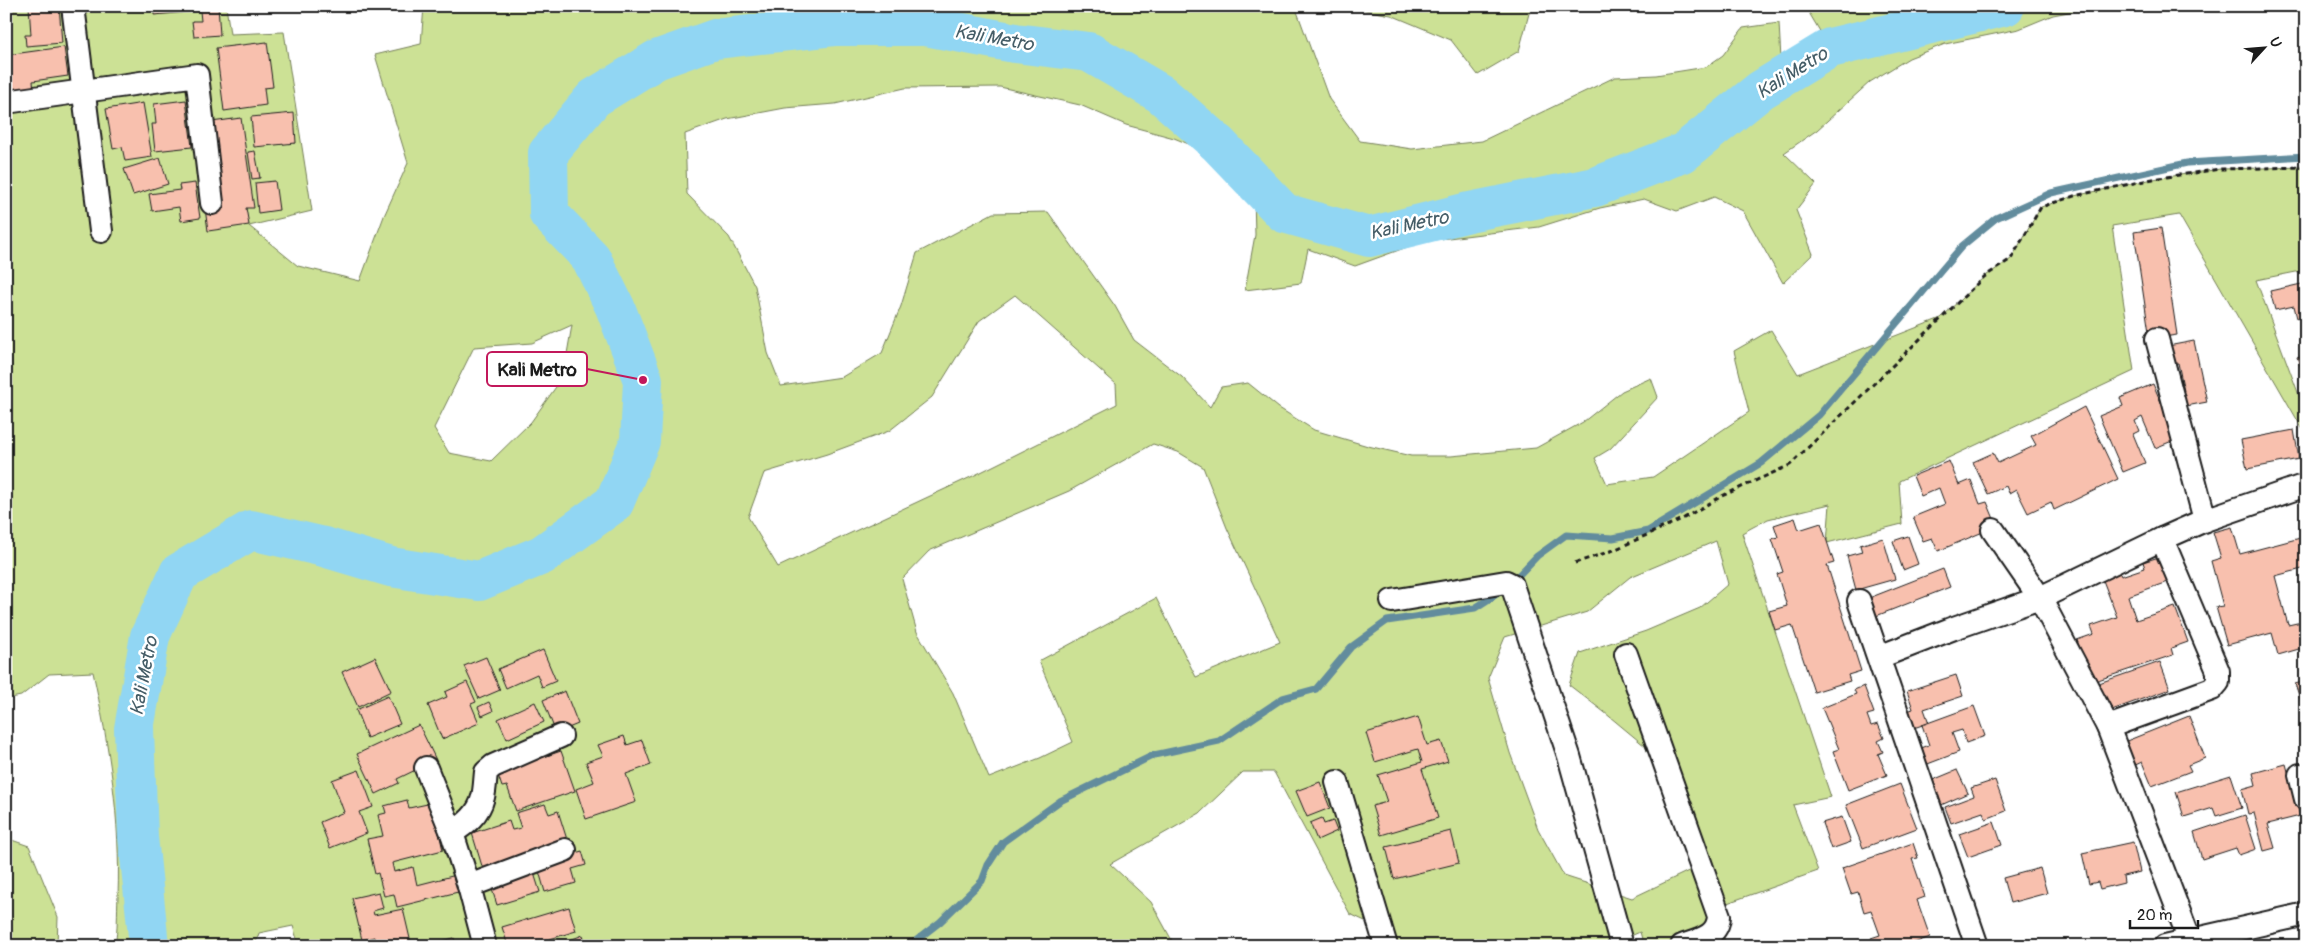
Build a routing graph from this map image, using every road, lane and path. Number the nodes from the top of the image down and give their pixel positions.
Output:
1 (73, 6) edge
2 (84, 90) junction
3 (6, 102) edge
4 (2306, 167) edge
5 (212, 203) dead end
6 (101, 230) dead end
7 (2158, 339) dead end
8 (2306, 485) edge
9 (2205, 520) junction
10 (1994, 530) dead end
11 (2162, 539) junction
12 (1575, 563) dead end
13 (2040, 598) junction
14 (1859, 601) dead end
15 (1392, 602) dead end
16 (1626, 654) dead end
17 (1879, 657) junction
18 (2108, 726) junction
19 (561, 736) dead end
20 (426, 768) dead end
21 (2300, 775) dead end
22 (1337, 782) dead end
23 (2306, 799) edge
24 (452, 834) junction
25 (565, 850) dead end
26 (469, 886) junction
27 (2306, 914) edge
28 (2191, 943) edge
29 (484, 946) edge
30 (1386, 946) edge
31 (1622, 946) edge
32 (1682, 946) edge
33 (1977, 946) edge
34 (2165, 946) edge

1 - 2 street
2 - 3 street
2 - 5 street
2 - 6 street
4 - 12 path
7 - 9 street
8 - 9 street
9 - 11 street
10 - 13 street
11 - 13 street
11 - 18 street
13 - 17 street
13 - 18 street
14 - 17 street
15 - 31 street
16 - 32 street
17 - 33 street
18 - 28 street
19 - 24 street
20 - 24 street
21 - 23 street
22 - 30 street
24 - 26 street
25 - 26 street
26 - 29 street
27 - 28 street
28 - 34 street

